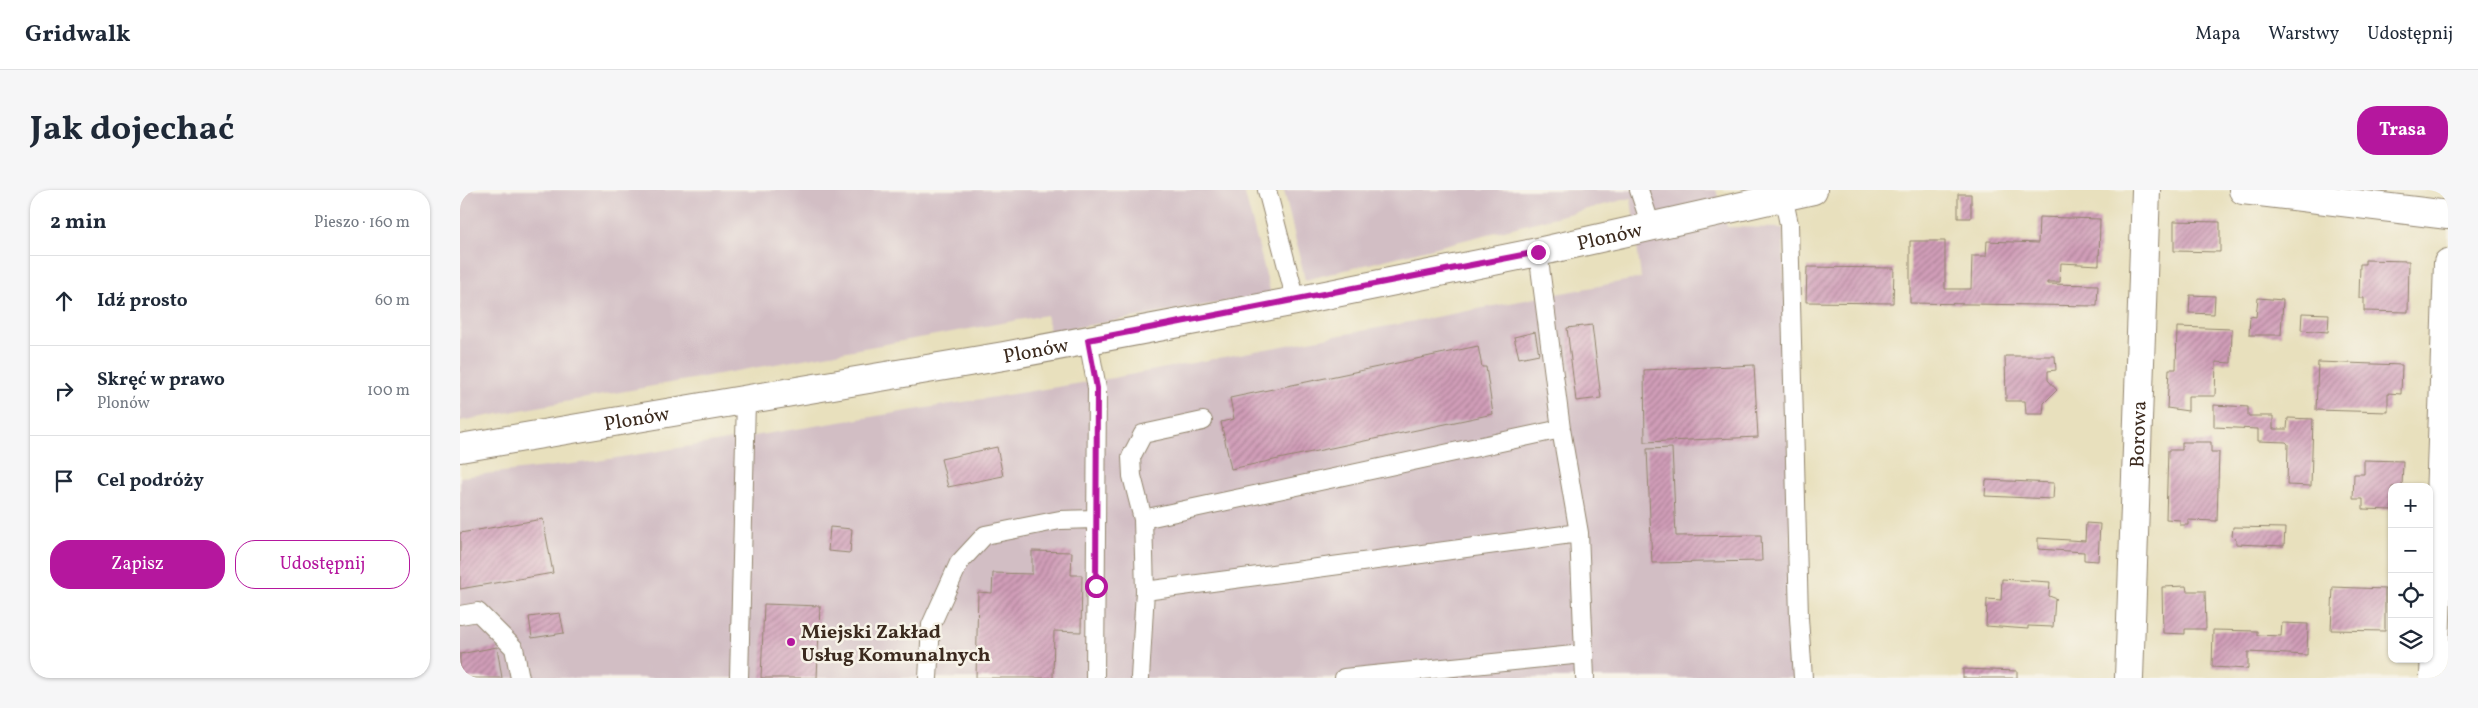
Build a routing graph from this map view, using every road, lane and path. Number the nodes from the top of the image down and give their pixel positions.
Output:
1 (1267, 190) edge
2 (1639, 190) edge
3 (1813, 190) edge
4 (2146, 190) edge
5 (2243, 190) edge
6 (1783, 196) junction
7 (2448, 215) edge
8 (1650, 226) junction
9 (1538, 252) junction
10 (2448, 263) edge
11 (1296, 301) junction
12 (1088, 340) junction
13 (746, 400) junction
14 (1203, 421) dead end
15 (1562, 429) junction
16 (460, 448) edge
17 (1095, 519) junction
18 (1143, 519) junction
19 (1579, 533) junction
20 (1145, 591) junction
21 (460, 615) edge
22 (1584, 654) junction
23 (520, 678) edge
24 (739, 678) edge
25 (928, 678) edge
26 (1095, 678) edge
27 (1140, 678) edge
28 (1344, 678) edge
29 (1585, 678) edge
30 (1803, 678) edge
31 (2129, 678) edge
32 (2434, 678) edge

1 - 11 lane
2 - 8 lane
3 - 6 street, Plonów
4 - 31 street, Borowa
5 - 7 street
6 - 8 street, Plonów
6 - 30 lane
8 - 9 street, Plonów
9 - 11 street, Plonów
9 - 15 lane
10 - 32 street
11 - 12 street, Plonów
12 - 13 street, Plonów
12 - 17 lane
13 - 16 street, Plonów
13 - 24 lane
14 - 18 lane
15 - 18 lane
15 - 19 lane
17 - 25 lane
17 - 26 lane
18 - 20 lane
19 - 20 lane
19 - 22 lane
20 - 27 lane
21 - 23 lane
22 - 28 lane
22 - 29 lane

